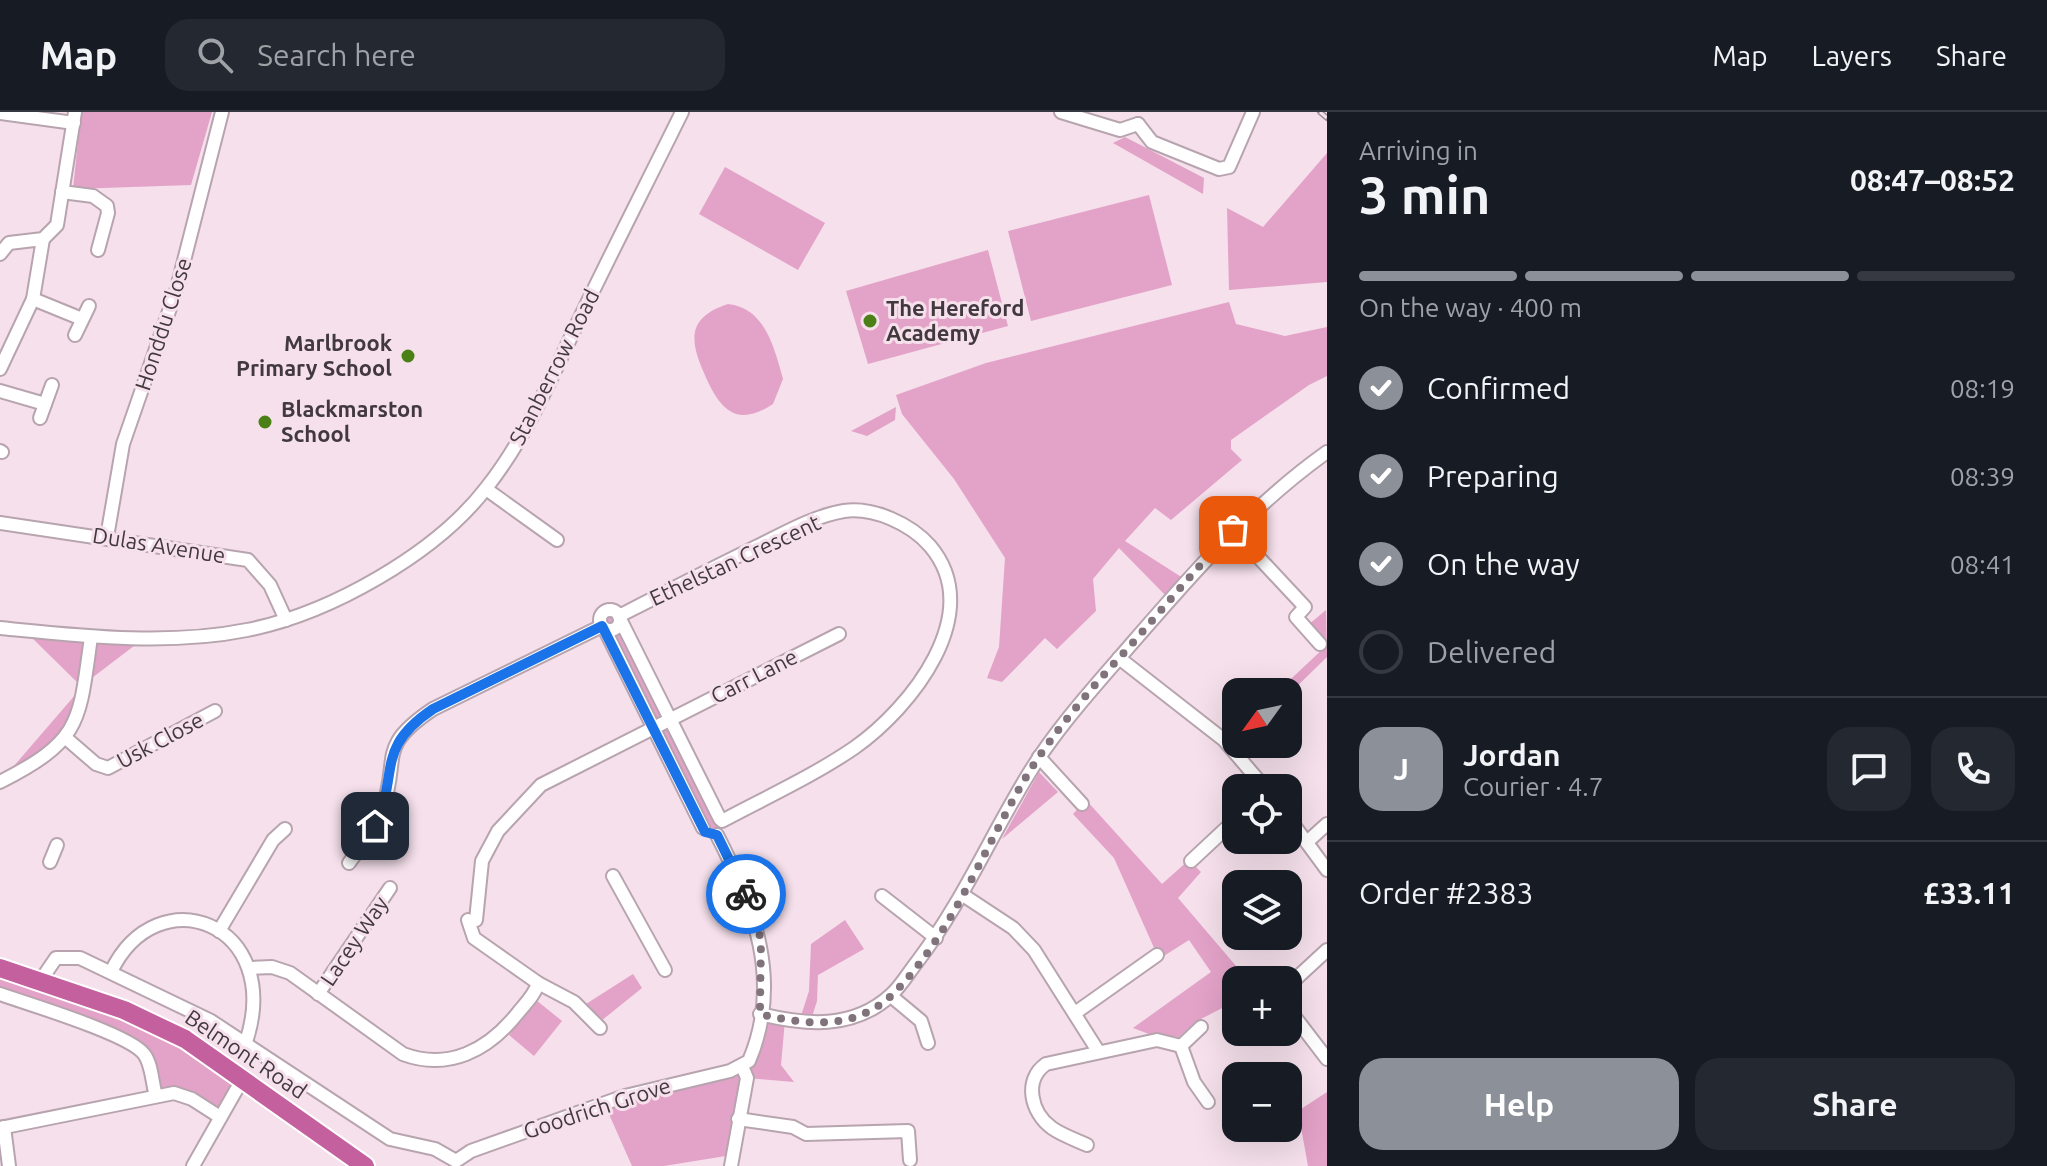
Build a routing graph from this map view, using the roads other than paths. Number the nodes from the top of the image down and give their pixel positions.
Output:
1 (222, 112) edge
2 (682, 112) edge
3 (1061, 112) edge
4 (1253, 112) edge
5 (0, 113) edge
6 (75, 118) edge
7 (1141, 118) edge
8 (62, 192) junction
9 (43, 239) junction
10 (3, 243) edge
11 (98, 250) dead end
12 (33, 299) junction
13 (89, 306) dead end
14 (82, 319) junction
15 (75, 335) dead end
16 (0, 369) edge
17 (52, 385) dead end
18 (0, 391) edge
19 (45, 404) junction
20 (40, 418) dead end
21 (1327, 452) edge
22 (486, 489) junction
23 (0, 523) edge
24 (1233, 530) junction
25 (107, 537) junction
26 (557, 540) dead end
27 (619, 618) junction
28 (286, 620) junction
29 (603, 627) junction
30 (0, 628) edge
31 (839, 634) dead end
32 (91, 637) junction
33 (1320, 644) dead end
34 (1119, 658) junction
35 (215, 711) dead end
36 (670, 719) junction
37 (653, 727) junction
38 (67, 739) junction
39 (1039, 757) junction
40 (1253, 774) edge
41 (0, 782) edge
42 (1082, 804) dead end
43 (721, 820) junction
44 (1327, 824) edge
45 (703, 828) junction
46 (285, 829) dead end
47 (1222, 832) edge
48 (717, 835) junction
49 (1302, 835) edge
50 (1307, 842) junction
51 (57, 845) dead end
52 (1191, 861) dead end
53 (50, 862) dead end
54 (349, 863) dead end
55 (1327, 870) edge
56 (613, 876) dead end
57 (390, 888) dead end
58 (963, 895) junction
59 (882, 896) dead end
60 (219, 931) junction
61 (936, 938) junction
62 (1327, 950) edge
63 (1157, 955) dead end
64 (0, 968) edge
65 (251, 968) junction
66 (665, 970) dead end
67 (111, 972) junction
68 (1302, 973) edge
69 (41, 980) junction
70 (538, 983) junction
71 (0, 994) edge
72 (318, 994) junction
73 (891, 996) junction
74 (1075, 1013) junction
75 (760, 1014) junction
76 (1302, 1026) edge
77 (1201, 1027) dead end
78 (600, 1028) dead end
79 (246, 1042) junction
80 (928, 1043) dead end
81 (1181, 1046) junction
82 (1098, 1051) junction
83 (1327, 1059) edge
84 (742, 1066) junction
85 (243, 1078) junction
86 (156, 1096) junction
87 (1208, 1102) dead end
88 (220, 1117) junction
89 (738, 1119) junction
90 (2, 1128) edge
91 (1087, 1145) dead end
92 (910, 1160) dead end
93 (362, 1163) edge
94 (453, 1164) edge
95 (9, 1166) edge
96 (193, 1166) edge
97 (731, 1166) edge

1 - 25 street, Honddu Close
2 - 22 street, Stanberrow Road
3 - 7 street
4 - 7 street
5 - 6 street
6 - 8 street
8 - 9 street
8 - 11 street
9 - 10 street
9 - 12 street
12 - 14 street
12 - 16 street
13 - 14 street
14 - 15 street
17 - 19 street
18 - 19 street
19 - 20 street
21 - 24 street
22 - 26 street
22 - 28 street, Stanberrow Road
23 - 25 street, Dulas Avenue
24 - 33 street
24 - 34 street
25 - 28 street, Dulas Avenue
27 - 29 street, Ethelstan Crescent
27 - 36 street
27 - 43 street, Ethelstan Crescent
28 - 32 street, Stanberrow Road
29 - 37 street
29 - 54 street, Ethelstan Crescent
30 - 32 street, Stanberrow Road
31 - 36 street, Carr Lane
32 - 38 street
34 - 39 street
34 - 40 street
35 - 38 street, Usk Close
36 - 37 street, Carr Lane
36 - 43 street
37 - 45 street
37 - 70 street, Carr Lane
38 - 41 street
39 - 42 street
39 - 58 street
43 - 45 street
43 - 48 street
44 - 50 street
45 - 48 street
46 - 60 street
47 - 52 street
48 - 75 street
49 - 50 street
50 - 55 street
51 - 53 street
56 - 66 street
57 - 72 street, Lacey Way
58 - 61 street
58 - 74 street
59 - 61 street
60 - 65 street
60 - 67 street
61 - 73 street
62 - 68 street
63 - 74 street
64 - 69 highway, Belmont Road
65 - 72 street
65 - 79 street
67 - 69 street
67 - 79 street
69 - 85 highway, Belmont Road
70 - 72 street
70 - 78 street
71 - 86 street
73 - 75 street
73 - 80 street
74 - 82 street
75 - 84 street
76 - 83 street
77 - 81 street
79 - 94 street
81 - 82 street
81 - 87 street
82 - 91 street
84 - 89 street
84 - 94 street, Goodrich Grove
85 - 88 street
85 - 93 highway, Belmont Road
86 - 88 street
86 - 90 street
88 - 96 street
89 - 92 street
89 - 97 street
90 - 95 street

